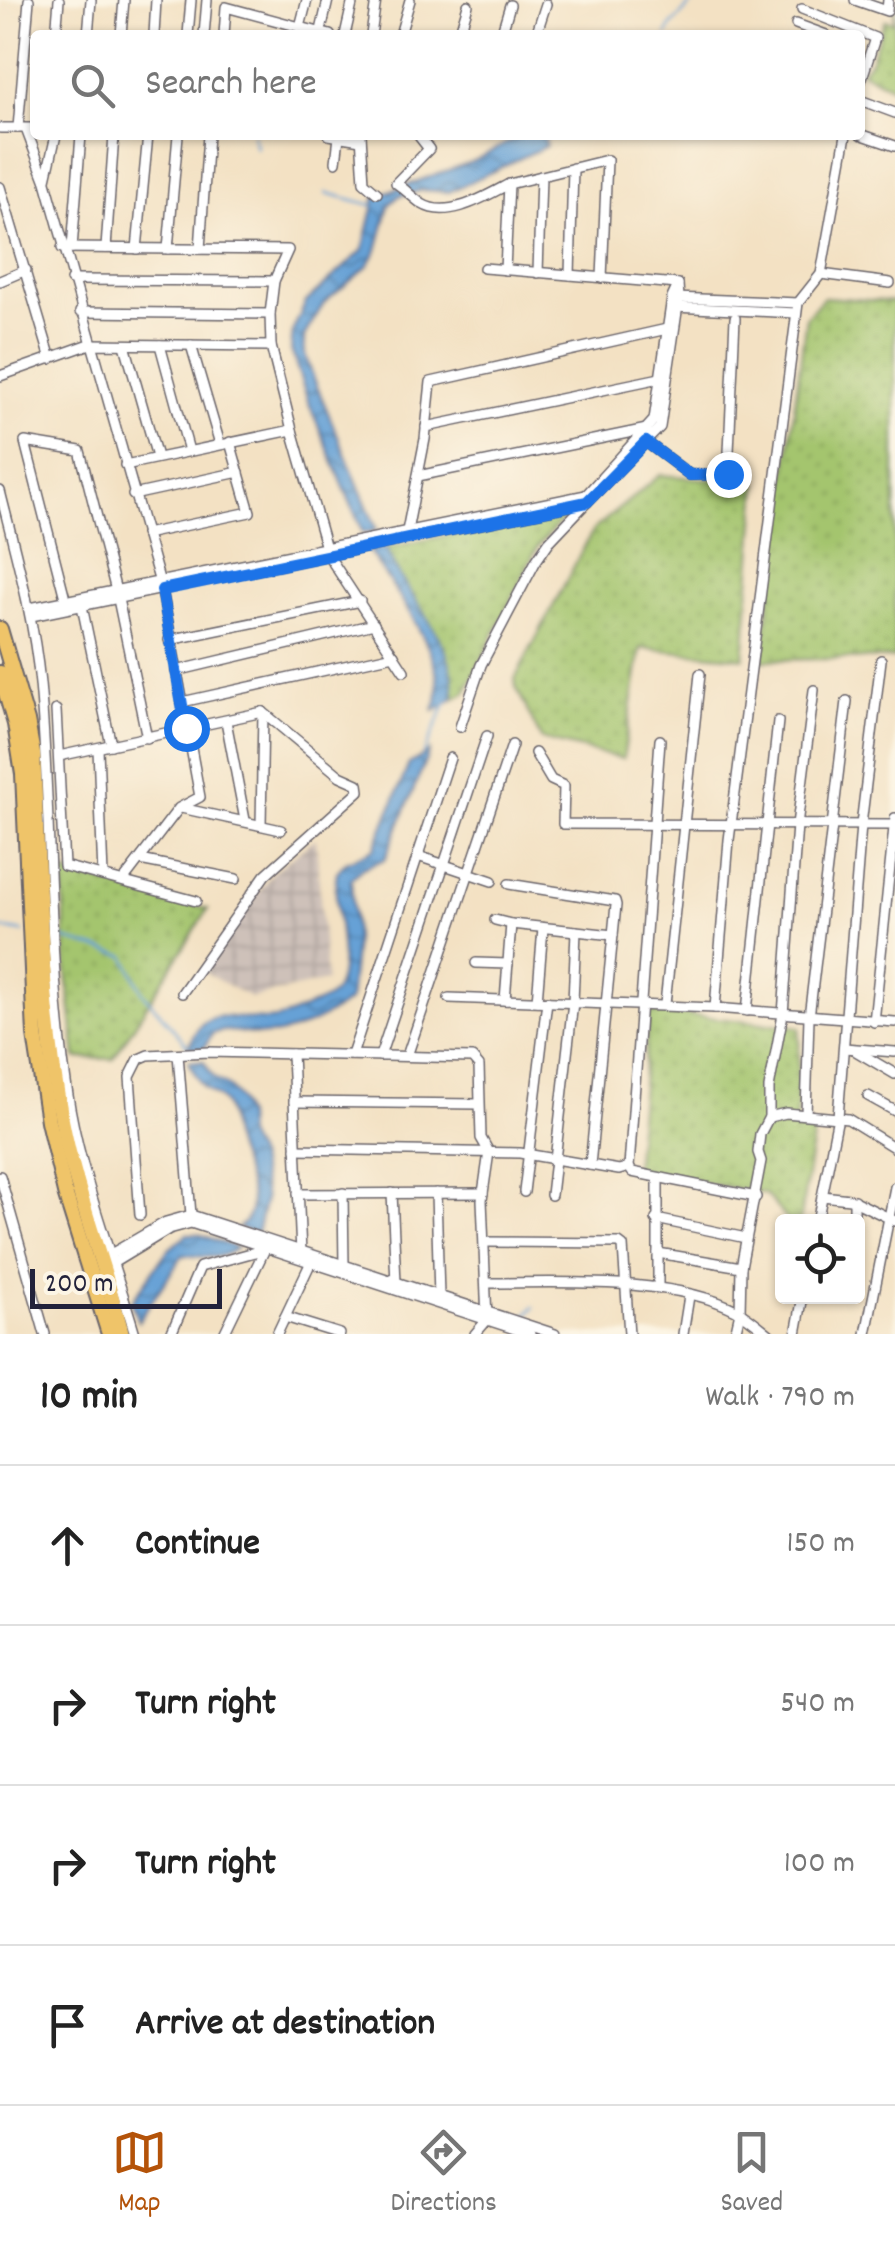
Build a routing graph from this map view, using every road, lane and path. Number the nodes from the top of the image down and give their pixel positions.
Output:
1 (29, 0) edge
2 (58, 0) edge
3 (91, 0) edge
4 (124, 0) edge
5 (156, 0) edge
6 (191, 0) edge
7 (209, 0) edge
8 (307, 0) edge
9 (328, 0) edge
10 (352, 0) edge
11 (376, 0) edge
12 (410, 0) edge
13 (855, 0) edge
14 (888, 0) edge
15 (546, 4) dead end
16 (468, 5) dead end
17 (510, 5) dead end
18 (226, 7) junction
19 (802, 9) dead end
20 (832, 21) junction
21 (796, 24) dead end
22 (300, 27) junction
23 (56, 30) edge
24 (88, 30) edge
25 (121, 30) edge
26 (154, 30) edge
27 (188, 30) edge
28 (205, 30) edge
29 (224, 30) edge
30 (310, 30) edge
31 (324, 30) edge
32 (346, 30) edge
33 (371, 30) edge
34 (401, 30) edge
35 (460, 30) edge
36 (502, 30) edge
37 (538, 30) edge
38 (812, 30) edge
39 (828, 30) edge
40 (855, 30) edge
41 (865, 102) edge
42 (895, 112) edge
43 (0, 128) edge
44 (26, 128) edge
45 (865, 136) edge
46 (30, 140) edge
47 (55, 140) edge
48 (79, 140) edge
49 (114, 140) edge
50 (148, 140) edge
51 (178, 140) edge
52 (208, 140) edge
53 (334, 140) edge
54 (361, 140) edge
55 (424, 140) edge
56 (845, 140) edge
57 (895, 146) edge
58 (336, 162) dead end
59 (573, 168) junction
60 (541, 176) junction
61 (46, 182) junction
62 (509, 184) junction
63 (0, 187) edge
64 (378, 193) dead end
65 (67, 248) junction
66 (106, 248) junction
67 (137, 249) junction
68 (168, 249) junction
69 (200, 249) junction
70 (484, 268) dead end
71 (26, 270) junction
72 (505, 270) junction
73 (538, 272) junction
74 (821, 274) junction
75 (570, 275) junction
76 (602, 278) junction
77 (71, 280) junction
78 (0, 281) edge
79 (274, 281) junction
80 (890, 282) dead end
81 (675, 302) junction
82 (797, 308) junction
83 (80, 312) junction
84 (270, 314) junction
85 (735, 318) dead end
86 (668, 329) junction
87 (90, 344) junction
88 (125, 345) junction
89 (160, 345) junction
90 (191, 346) junction
91 (271, 346) junction
92 (51, 359) junction
93 (0, 376) edge
94 (660, 378) junction
95 (426, 427) junction
96 (654, 428) junction
97 (292, 430) junction
98 (646, 442) junction
99 (225, 443) junction
100 (189, 450) junction
101 (158, 457) junction
102 (124, 465) junction
103 (239, 472) junction
104 (418, 476) junction
105 (0, 491) edge
106 (133, 496) junction
107 (586, 498) junction
108 (407, 532) junction
109 (144, 534) junction
110 (327, 552) junction
111 (160, 586) junction
112 (117, 595) junction
113 (360, 601) junction
114 (66, 602) junction
115 (82, 606) junction
116 (30, 612) junction
117 (374, 624) junction
118 (0, 628) edge
119 (169, 640) junction
120 (394, 655) junction
121 (881, 660) dead end
122 (176, 671) junction
123 (404, 671) dead end
124 (0, 673) edge
125 (700, 674) dead end
126 (814, 690) dead end
127 (847, 700) dead end
128 (182, 702) junction
129 (56, 710) dead end
130 (263, 712) junction
131 (226, 721) junction
132 (778, 721) dead end
133 (460, 727) dead end
134 (186, 728) junction
135 (487, 736) dead end
136 (147, 738) junction
137 (660, 740) dead end
138 (512, 744) dead end
139 (110, 746) junction
140 (98, 749) junction
141 (535, 753) dead end
142 (59, 756) junction
143 (450, 758) dead end
144 (178, 808) junction
145 (246, 820) junction
146 (895, 823) edge
147 (731, 825) junction
148 (766, 825) junction
149 (833, 825) junction
150 (262, 826) junction
151 (652, 826) junction
152 (684, 826) junction
153 (797, 826) junction
154 (861, 826) junction
155 (281, 830) dead end
156 (418, 856) junction
157 (140, 860) junction
158 (444, 865) junction
159 (468, 873) junction
160 (103, 876) junction
161 (39, 878) junction
162 (236, 879) dead end
163 (123, 882) junction
164 (492, 882) dead end
165 (509, 884) dead end
166 (196, 901) dead end
167 (495, 920) dead end
168 (511, 924) junction
169 (543, 928) junction
170 (576, 931) junction
171 (613, 935) junction
172 (476, 963) dead end
173 (508, 964) junction
174 (182, 993) dead end
175 (449, 998) dead end
176 (505, 1000) junction
177 (542, 1001) junction
178 (572, 1002) junction
179 (604, 1002) junction
180 (642, 1003) junction
181 (665, 1004) junction
182 (715, 1008) junction
183 (746, 1011) junction
184 (782, 1014) junction
185 (810, 1017) junction
186 (846, 1020) junction
187 (874, 1022) junction
188 (895, 1022) edge
189 (48, 1034) junction
190 (849, 1049) junction
191 (895, 1052) edge
192 (178, 1054) junction
193 (292, 1054) junction
194 (352, 1055) junction
195 (380, 1056) junction
196 (407, 1056) junction
197 (895, 1074) edge
198 (868, 1096) dead end
199 (294, 1102) junction
200 (479, 1104) junction
201 (895, 1110) edge
202 (806, 1114) junction
203 (769, 1117) junction
204 (838, 1117) junction
205 (895, 1148) edge
206 (296, 1149) junction
207 (489, 1152) junction
208 (529, 1154) junction
209 (556, 1159) junction
210 (590, 1165) junction
211 (629, 1167) junction
212 (0, 1176) edge
213 (658, 1179) junction
214 (895, 1187) edge
215 (524, 1192) dead end
216 (436, 1193) junction
217 (483, 1193) junction
218 (298, 1194) junction
219 (343, 1194) junction
220 (392, 1194) junction
221 (551, 1195) dead end
222 (822, 1196) junction
223 (756, 1197) junction
224 (854, 1200) junction
225 (819, 1214) edge
226 (854, 1214) edge
227 (191, 1215) junction
228 (140, 1216) dead end
229 (656, 1219) junction
230 (892, 1219) edge
231 (746, 1238) junction
232 (485, 1242) junction
233 (278, 1246) junction
234 (265, 1249) junction
235 (882, 1251) junction
236 (301, 1253) junction
237 (658, 1253) junction
238 (895, 1258) edge
239 (112, 1259) junction
240 (310, 1264) junction
241 (344, 1267) junction
242 (741, 1267) junction
243 (487, 1283) junction
244 (626, 1283) junction
245 (396, 1284) junction
246 (658, 1289) junction
247 (689, 1296) junction
248 (439, 1297) junction
249 (802, 1304) edge
250 (109, 1310) junction
251 (740, 1312) junction
252 (487, 1316) junction
253 (285, 1317) junction
254 (516, 1325) junction
255 (130, 1331) edge
256 (45, 1334) edge
257 (109, 1334) edge
258 (171, 1334) edge
259 (224, 1334) edge
260 (277, 1334) edge
261 (340, 1334) edge
262 (475, 1334) edge
263 (530, 1334) edge
264 (555, 1334) edge
265 (629, 1334) edge
266 (683, 1334) edge
267 (734, 1334) edge
268 (769, 1334) edge
269 (796, 1334) edge
270 (866, 1334) edge

1 - 44 street
2 - 23 street
3 - 24 street
4 - 25 street
5 - 26 street
6 - 27 street
7 - 18 street
7 - 28 street
8 - 22 street
9 - 31 street
10 - 32 street
11 - 33 street
12 - 34 street
13 - 14 street
15 - 37 street
16 - 35 street
17 - 36 street
18 - 22 street
18 - 29 street
19 - 20 street
20 - 39 street
20 - 40 street
21 - 38 street
22 - 30 street
41 - 42 street
43 - 44 street
45 - 57 street
46 - 61 street
47 - 61 street
48 - 65 street
49 - 66 street
50 - 67 street
51 - 68 street
52 - 69 street
53 - 58 street
54 - 64 street
55 - 62 street
56 - 74 street
59 - 60 street
59 - 75 street
59 - 76 street
60 - 62 street
60 - 73 street
61 - 65 street
62 - 72 street
63 - 71 street
65 - 66 street
65 - 77 street
66 - 67 street
67 - 68 street
68 - 69 street
69 - 79 street
70 - 72 street
71 - 78 street
71 - 92 street
72 - 73 street
73 - 75 street
74 - 80 street
74 - 82 street
75 - 76 street
76 - 81 street
77 - 79 street
77 - 83 street
79 - 84 street
81 - 82 street
81 - 86 street
81 - 96 street
82 - 147 street
83 - 84 street
83 - 87 street
84 - 91 street
85 - 98 street
86 - 94 street
86 - 95 street
87 - 88 street
87 - 92 street
87 - 102 street
88 - 89 street
88 - 101 street
89 - 90 street
89 - 100 street
90 - 91 street
90 - 99 street
91 - 97 street
92 - 93 street
94 - 95 street
94 - 96 street
95 - 104 street
96 - 98 street
96 - 104 street
96 - 107 street
97 - 99 street
97 - 110 street
98 - 107 street
99 - 100 street
99 - 103 street
100 - 101 street
101 - 102 street
102 - 106 street
103 - 106 street
103 - 109 street
104 - 108 street
105 - 116 street
106 - 109 street
107 - 108 street
107 - 110 street
107 - 133 street
108 - 110 street
109 - 111 street
110 - 111 street
110 - 113 street
111 - 112 street
111 - 119 street
112 - 114 street
112 - 114 street
112 - 115 street
112 - 136 street
113 - 117 street
113 - 119 street
114 - 116 street
115 - 116 street
115 - 139 street
116 - 161 street
117 - 120 street
117 - 122 street
118 - 161 highway
119 - 122 street
120 - 123 street
120 - 128 street
121 - 154 street
122 - 128 street
124 - 161 highway
125 - 152 street
126 - 153 street
127 - 149 street
128 - 134 street
129 - 142 street
130 - 131 street
130 - 150 street
130 - 174 street
131 - 134 street
131 - 145 street
132 - 148 street
134 - 136 street
134 - 144 street
135 - 158 street
136 - 139 street
137 - 151 street
138 - 159 street
139 - 140 street
140 - 142 street
140 - 160 street
141 - 151 street
142 - 160 street
143 - 156 street
144 - 145 street
144 - 157 street
145 - 150 street
146 - 154 street
146 - 187 street
147 - 148 street
147 - 152 street
147 - 182 street
148 - 153 street
148 - 183 street
149 - 153 street
149 - 154 street
149 - 185 street
150 - 155 street
151 - 152 street
151 - 180 street
152 - 181 street
153 - 184 street
154 - 186 street
156 - 158 street
156 - 194 street
157 - 162 street
157 - 163 street
158 - 159 street
158 - 195 street
159 - 164 street
159 - 196 street
160 - 163 street
161 - 189 highway
161 - 189 street
163 - 166 street
165 - 171 street
167 - 168 street
168 - 169 street
168 - 173 street
169 - 170 street
169 - 177 street
170 - 171 street
170 - 178 street
171 - 179 street
172 - 173 street
173 - 176 street
175 - 176 street
176 - 177 street
177 - 178 street
177 - 208 street
178 - 179 street
178 - 209 street
179 - 180 street
179 - 210 street
180 - 181 street
180 - 211 street
181 - 182 street
182 - 183 street
183 - 184 street
184 - 185 street
184 - 203 street
185 - 186 street
185 - 202 street
186 - 187 street
186 - 190 street
187 - 188 street
189 - 239 street
189 - 250 highway
190 - 191 street
190 - 197 street
190 - 204 street
192 - 193 street
192 - 227 street
192 - 228 street
193 - 194 street
193 - 199 street
194 - 195 street
195 - 196 street
196 - 200 street
198 - 201 street
199 - 200 street
199 - 206 street
200 - 207 street
202 - 203 street
202 - 204 street
203 - 223 street
204 - 205 street
204 - 222 street
206 - 207 street
206 - 218 street
207 - 208 street
207 - 217 street
208 - 209 street
208 - 215 street
209 - 210 street
209 - 221 street
210 - 211 street
211 - 213 street
212 - 256 street
213 - 223 street
213 - 229 street
214 - 230 street
216 - 217 street
216 - 220 street
216 - 248 street
217 - 232 street
218 - 219 street
218 - 236 street
219 - 220 street
219 - 241 street
220 - 245 street
222 - 224 street
222 - 225 street
223 - 231 street
224 - 226 street
224 - 230 street
227 - 233 street
227 - 239 street
229 - 231 street
229 - 237 street
230 - 235 street
231 - 242 street
232 - 243 street
232 - 244 street
233 - 234 street
233 - 236 street
234 - 239 street
234 - 240 street
234 - 258 street
234 - 259 street
235 - 238 street
235 - 270 street
236 - 241 street
237 - 242 street
237 - 246 street
239 - 255 street
240 - 252 street
240 - 253 street
241 - 245 street
242 - 251 street
243 - 244 street
243 - 252 street
244 - 246 street
244 - 265 street
245 - 248 street
246 - 247 street
247 - 251 street
247 - 266 street
248 - 252 street
249 - 269 street
250 - 255 highway
250 - 257 highway
251 - 267 street
251 - 268 street
252 - 254 street
252 - 262 street
253 - 260 street
253 - 261 street
254 - 263 street
254 - 264 street

